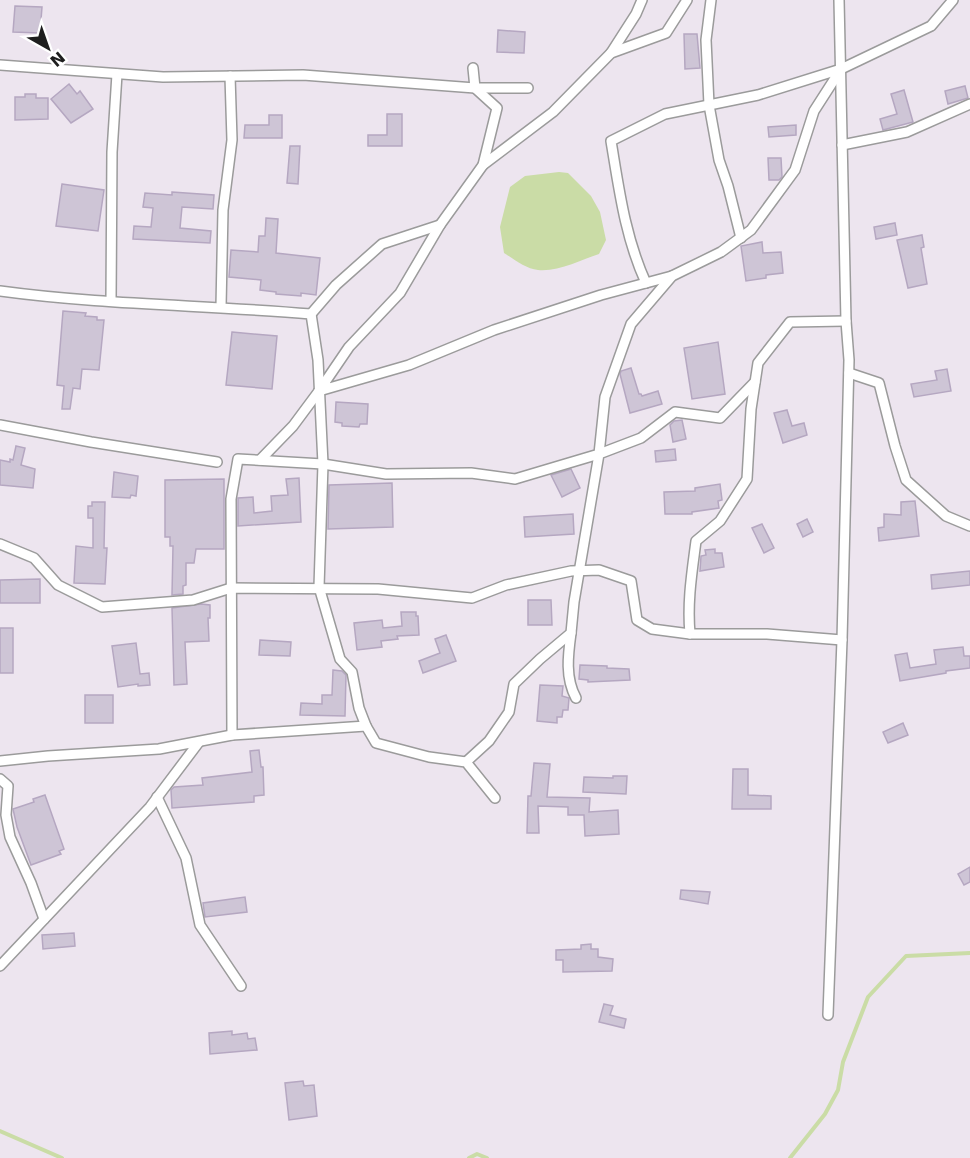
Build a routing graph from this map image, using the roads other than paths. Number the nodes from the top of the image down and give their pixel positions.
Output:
1 (642, 0) edge
2 (687, 0) edge
3 (711, 0) edge
4 (839, 0) edge
5 (953, 0) edge
6 (611, 53) junction
7 (0, 65) edge
8 (473, 68) dead end
9 (841, 69) junction
10 (117, 74) junction
11 (230, 76) junction
12 (475, 88) junction
13 (528, 88) dead end
14 (970, 104) edge
15 (709, 105) junction
16 (842, 145) junction
17 (483, 165) junction
18 (440, 225) junction
19 (741, 238) junction
20 (672, 276) junction
21 (646, 283) junction
22 (0, 291) edge
23 (111, 301) junction
24 (221, 307) junction
25 (311, 314) junction
26 (846, 321) junction
27 (849, 373) junction
28 (755, 382) junction
29 (320, 391) junction
30 (0, 425) edge
31 (599, 454) junction
32 (260, 460) junction
33 (218, 462) dead end
34 (323, 464) junction
35 (970, 526) edge
36 (0, 544) edge
37 (581, 571) junction
38 (319, 587) junction
39 (231, 588) junction
40 (571, 633) junction
41 (690, 634) junction
42 (842, 640) junction
43 (576, 698) dead end
44 (366, 726) junction
45 (232, 735) junction
46 (199, 742) junction
47 (0, 761) edge
48 (466, 762) junction
49 (0, 778) edge
50 (157, 797) junction
51 (495, 798) dead end
52 (44, 919) junction
53 (0, 966) edge
54 (241, 986) dead end
55 (828, 1015) dead end

1 - 6 street
2 - 6 street
3 - 15 street
4 - 9 street
5 - 9 street
6 - 17 street
7 - 10 street
8 - 12 street
9 - 15 street
9 - 16 street
9 - 19 street
10 - 11 street
10 - 23 street
11 - 12 street
11 - 24 street
12 - 13 street
12 - 17 street
14 - 16 street
15 - 19 street
15 - 21 street
16 - 26 street
17 - 18 street
18 - 25 street
18 - 29 street
19 - 20 street
20 - 21 street
20 - 31 street
21 - 29 street
22 - 23 street
23 - 24 street
24 - 25 street
25 - 29 street
26 - 27 street
26 - 28 street
27 - 35 street
27 - 42 street
28 - 31 street
28 - 41 street
29 - 32 street
29 - 34 street
30 - 33 street
31 - 34 street
31 - 37 street
32 - 34 street
32 - 39 street
34 - 38 street
36 - 39 street
37 - 38 street
37 - 40 street
37 - 41 street
38 - 39 street
38 - 44 street
39 - 45 street
40 - 43 street
40 - 48 street
41 - 42 street
42 - 55 street
44 - 45 street
44 - 48 street
45 - 46 street
46 - 47 street
46 - 50 street
48 - 51 street
49 - 52 street
50 - 52 street
50 - 54 street
52 - 53 street

